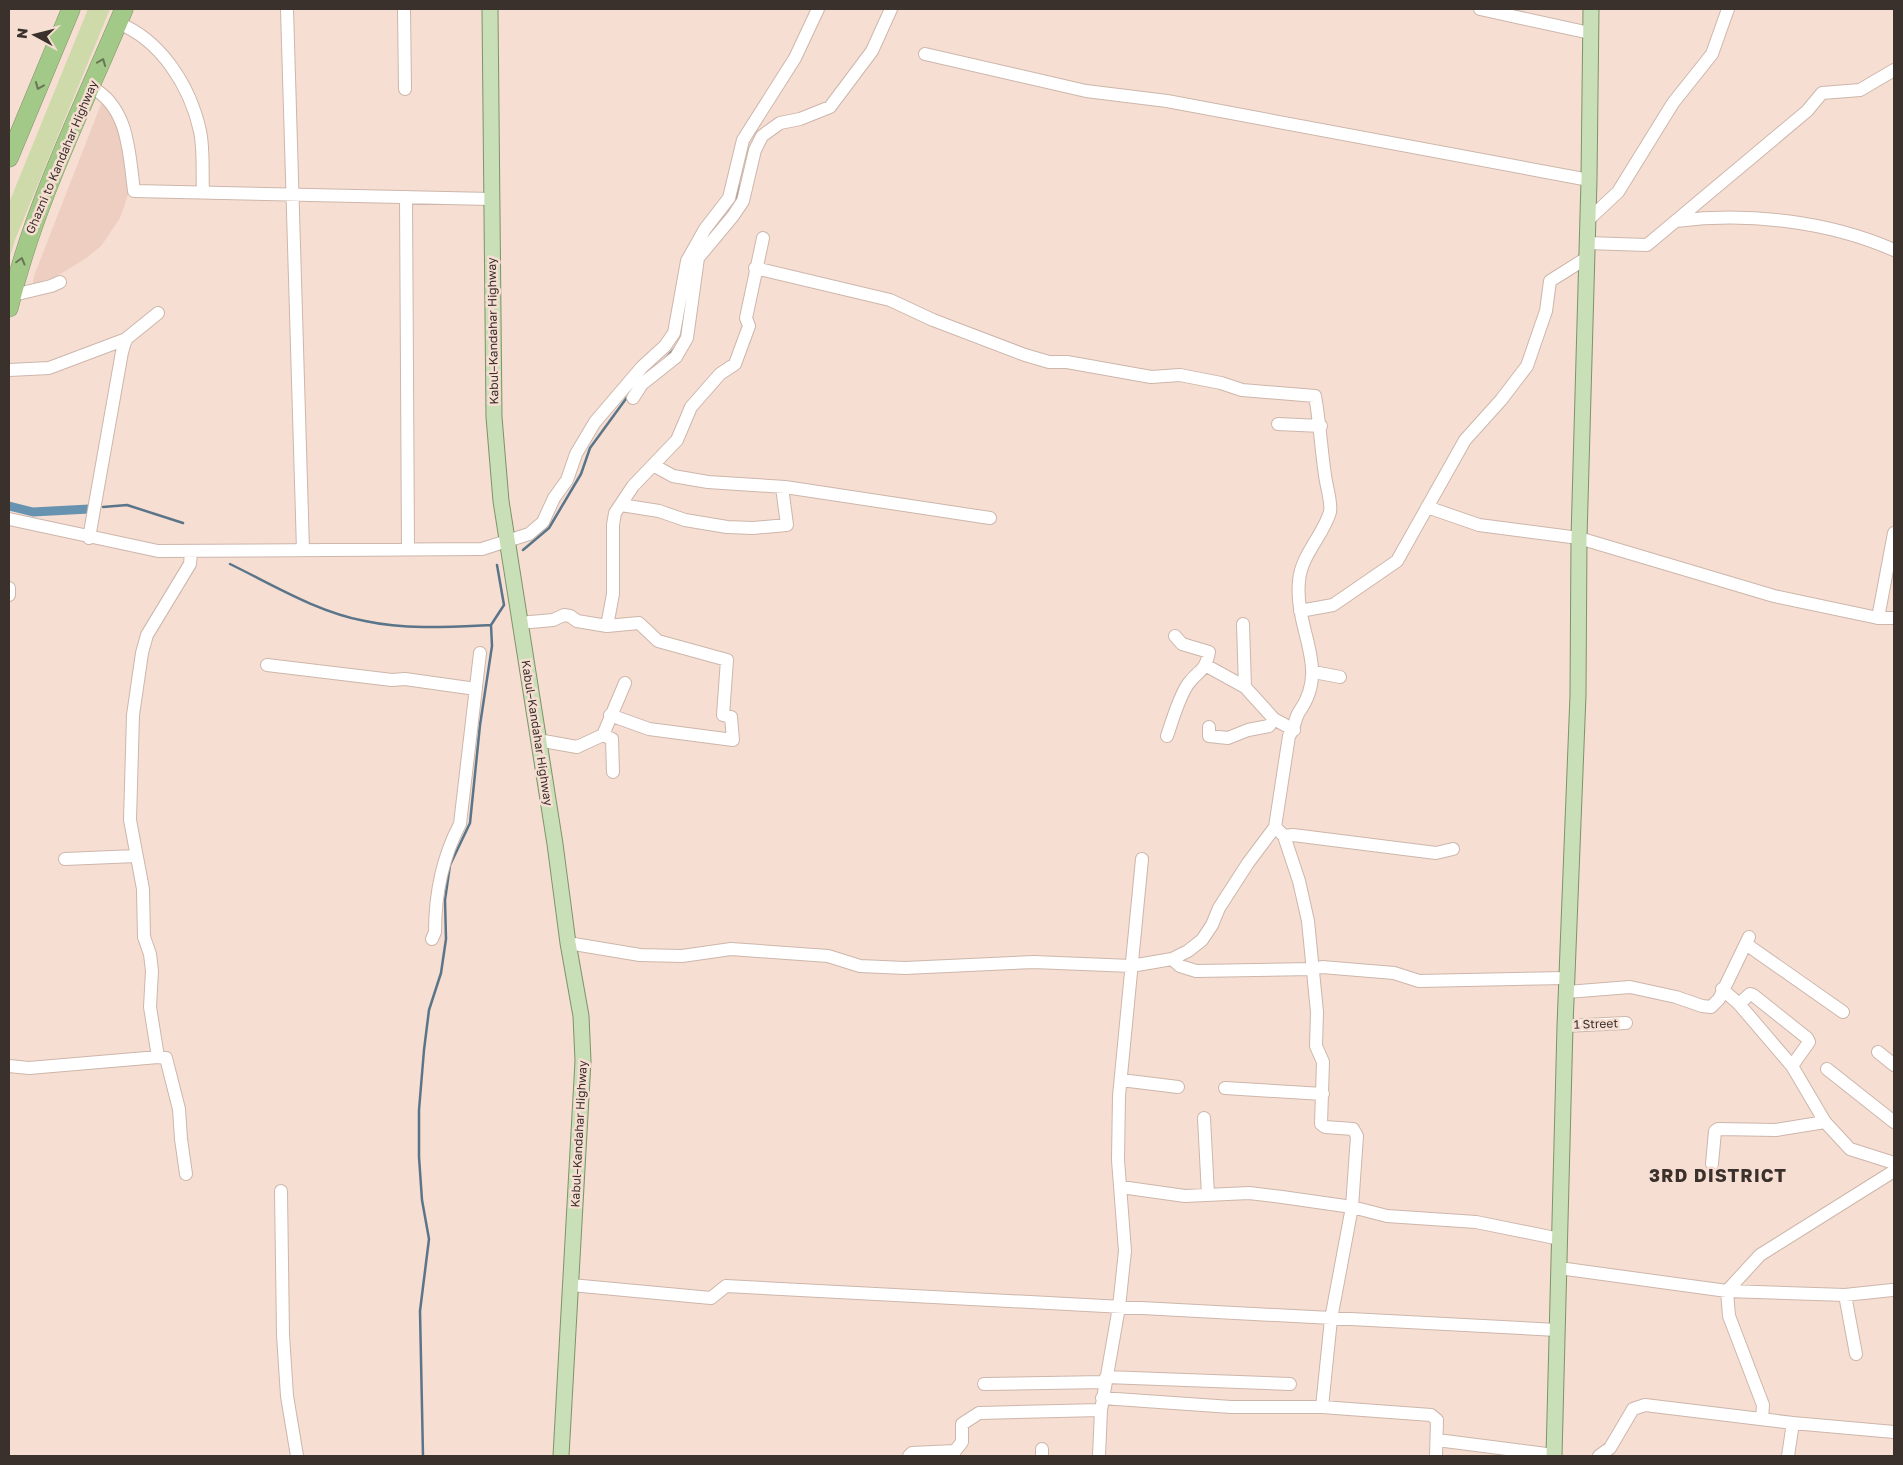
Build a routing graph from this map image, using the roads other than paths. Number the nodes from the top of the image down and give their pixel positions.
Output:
1 (71, 9) edge
2 (287, 9) edge
3 (404, 9) edge
4 (490, 9) edge
5 (818, 9) edge
6 (891, 9) edge
7 (1480, 9) edge
8 (1591, 9) edge
9 (1728, 9) edge
10 (121, 16) edge
11 (1590, 33) junction
12 (925, 54) dead end
13 (1894, 70) edge
14 (92, 87) junction
15 (405, 89) dead end
16 (9, 158) edge
17 (1589, 180) junction
18 (203, 192) junction
19 (292, 194) junction
20 (406, 197) junction
21 (491, 199) junction
22 (1588, 220) junction
23 (1675, 221) junction
24 (763, 238) dead end
25 (1587, 243) junction
26 (1894, 250) edge
27 (694, 257) junction
28 (1585, 259) junction
29 (755, 268) junction
30 (60, 282) dead end
31 (10, 300) edge
32 (158, 313) dead end
33 (672, 337) junction
34 (126, 339) junction
35 (686, 340) junction
36 (9, 370) edge
37 (633, 398) dead end
38 (1278, 424) dead end
39 (1321, 426) junction
40 (653, 465) junction
41 (782, 487) junction
42 (621, 505) junction
43 (1427, 507) junction
44 (990, 518) dead end
45 (9, 519) edge
46 (1894, 533) edge
47 (89, 538) junction
48 (1579, 538) junction
49 (508, 543) junction
50 (408, 549) junction
51 (303, 550) junction
52 (191, 552) junction
53 (9, 588) edge
54 (9, 594) edge
55 (1300, 611) junction
56 (1878, 618) junction
57 (1894, 618) edge
58 (519, 623) junction
59 (1243, 624) dead end
60 (608, 626) junction
61 (1175, 636) dead end
62 (480, 653) dead end
63 (267, 665) dead end
64 (1206, 666) junction
65 (1314, 672) junction
66 (1340, 677) dead end
67 (625, 683) dead end
68 (1245, 687) junction
69 (476, 689) junction
70 (610, 715) junction
71 (1274, 719) junction
72 (1209, 727) dead end
73 (1294, 730) junction
74 (603, 735) junction
75 (1167, 736) dead end
76 (538, 740) junction
77 (613, 772) dead end
78 (1280, 831) junction
79 (1453, 849) dead end
80 (136, 856) junction
81 (64, 859) dead end
82 (1142, 859) dead end
83 (432, 938) dead end
84 (568, 943) junction
85 (1172, 959) junction
86 (1131, 966) junction
87 (1313, 969) junction
88 (1567, 985) junction
89 (1722, 989) junction
90 (1739, 1004) junction
91 (1844, 1012) dead end
92 (1626, 1023) dead end
93 (1565, 1026) junction
94 (1878, 1052) dead end
95 (158, 1057) junction
96 (1894, 1064) edge
97 (9, 1066) edge
98 (1792, 1066) junction
99 (1827, 1069) dead end
100 (1120, 1080) junction
101 (1178, 1087) dead end
102 (1225, 1088) dead end
103 (1323, 1094) junction
104 (1204, 1118) dead end
105 (1826, 1122) junction
106 (1894, 1122) edge
107 (1894, 1163) edge
108 (1712, 1164) dead end
109 (1894, 1172) edge
110 (186, 1174) dead end
111 (1121, 1188) junction
112 (281, 1191) dead end
113 (1208, 1195) junction
114 (1352, 1207) junction
115 (1560, 1239) junction
116 (1559, 1268) junction
117 (571, 1285) junction
118 (1892, 1290) dead end
119 (1727, 1291) junction
120 (1845, 1295) junction
121 (1119, 1307) junction
122 (1331, 1320) junction
123 (1557, 1330) junction
124 (1856, 1354) dead end
125 (1106, 1380) junction
126 (984, 1384) dead end
127 (1290, 1384) dead end
128 (1102, 1404) junction
129 (1322, 1407) junction
130 (1762, 1419) junction
131 (1793, 1423) junction
132 (1894, 1432) edge
133 (1437, 1440) junction
134 (297, 1456) edge
135 (561, 1456) edge
136 (909, 1456) edge
137 (1099, 1456) edge
138 (1436, 1456) edge
139 (1554, 1456) edge
140 (1599, 1456) edge
141 (1788, 1456) edge

1 -> 16 highway
2 - 19 street
3 - 15 street
4 - 21 main road, Kabul–Kandahar Highway
5 - 27 street
6 - 27 street
7 - 11 street
8 - 11 main road
9 - 22 street
14 -> 10 highway, Ghazni to Kandahar Highway
10 - 18 street
11 - 17 main road
12 - 17 street
13 - 23 street
14 - 18 street
31 -> 14 highway, Ghazni to Kandahar Highway
17 - 22 main road
18 - 19 street
19 - 20 street
19 - 51 street
20 - 21 street
20 - 50 street
21 - 49 main road, Kabul–Kandahar Highway
22 - 25 main road
23 - 25 street
23 - 26 street
24 - 29 street
25 - 28 main road
27 - 33 street
27 - 35 street
28 - 43 street
28 - 48 main road
29 - 39 street
29 - 40 street
30 - 31 street
32 - 34 street
33 - 35 street
33 - 49 street
34 - 36 street
34 - 47 street
35 - 37 street
38 - 39 street
39 - 55 street
40 - 41 street
40 - 42 street
41 - 42 street
41 - 44 street
42 - 60 street
43 - 48 street
43 - 55 street
45 - 47 street
46 - 56 street
47 - 52 street
48 - 56 street
48 - 88 main road
49 - 50 street
49 - 58 main road, Kabul–Kandahar Highway
50 - 51 street
51 - 52 street
52 - 80 street
53 - 54 street
55 - 65 street
56 - 57 street
58 - 60 street
58 - 76 main road, Kabul–Kandahar Highway
59 - 68 street
60 - 70 street
61 - 64 street
62 - 69 street
63 - 69 street
64 - 68 street
64 - 75 street
65 - 66 street
65 - 73 street
67 - 70 street
68 - 71 street
69 - 83 street
70 - 74 street
71 - 72 street
71 - 73 street
73 - 78 street
74 - 76 street
74 - 77 street
76 - 84 main road, Kabul–Kandahar Highway
78 - 79 street
78 - 85 street
78 - 87 street
80 - 81 street
80 - 95 street
82 - 86 street
84 - 86 street
84 - 117 main road, Kabul–Kandahar Highway
85 - 86 street
85 - 87 street
86 - 100 street
87 - 88 street
87 - 103 street
88 - 89 street
88 - 93 main road
89 - 90 street
89 - 91 street
90 - 98 street
90 - 98 street
92 - 93 street, 1 Street
93 - 115 main road
94 - 96 street
95 - 97 street
95 - 110 street
98 - 105 street
99 - 106 street
100 - 101 street
100 - 111 street
102 - 103 street
103 - 114 street
104 - 113 street
105 - 107 street
105 - 108 street
109 - 119 street
111 - 113 street
111 - 121 street
112 - 134 street
113 - 114 street
114 - 115 street
114 - 122 street
115 - 116 main road
116 - 119 street
116 - 123 main road
117 - 121 street
117 - 135 main road, Kabul–Kandahar Highway
118 - 120 street
119 - 120 street
119 - 130 street
120 - 124 street
121 - 122 street
121 - 125 street
122 - 123 street
122 - 129 street
123 - 139 main road
125 - 126 street
125 - 127 street
125 - 128 street
128 - 129 street
128 - 136 street
128 - 137 street
129 - 133 street
130 - 131 street
130 - 140 street
131 - 132 street
131 - 141 street
133 - 138 street
133 - 139 street

